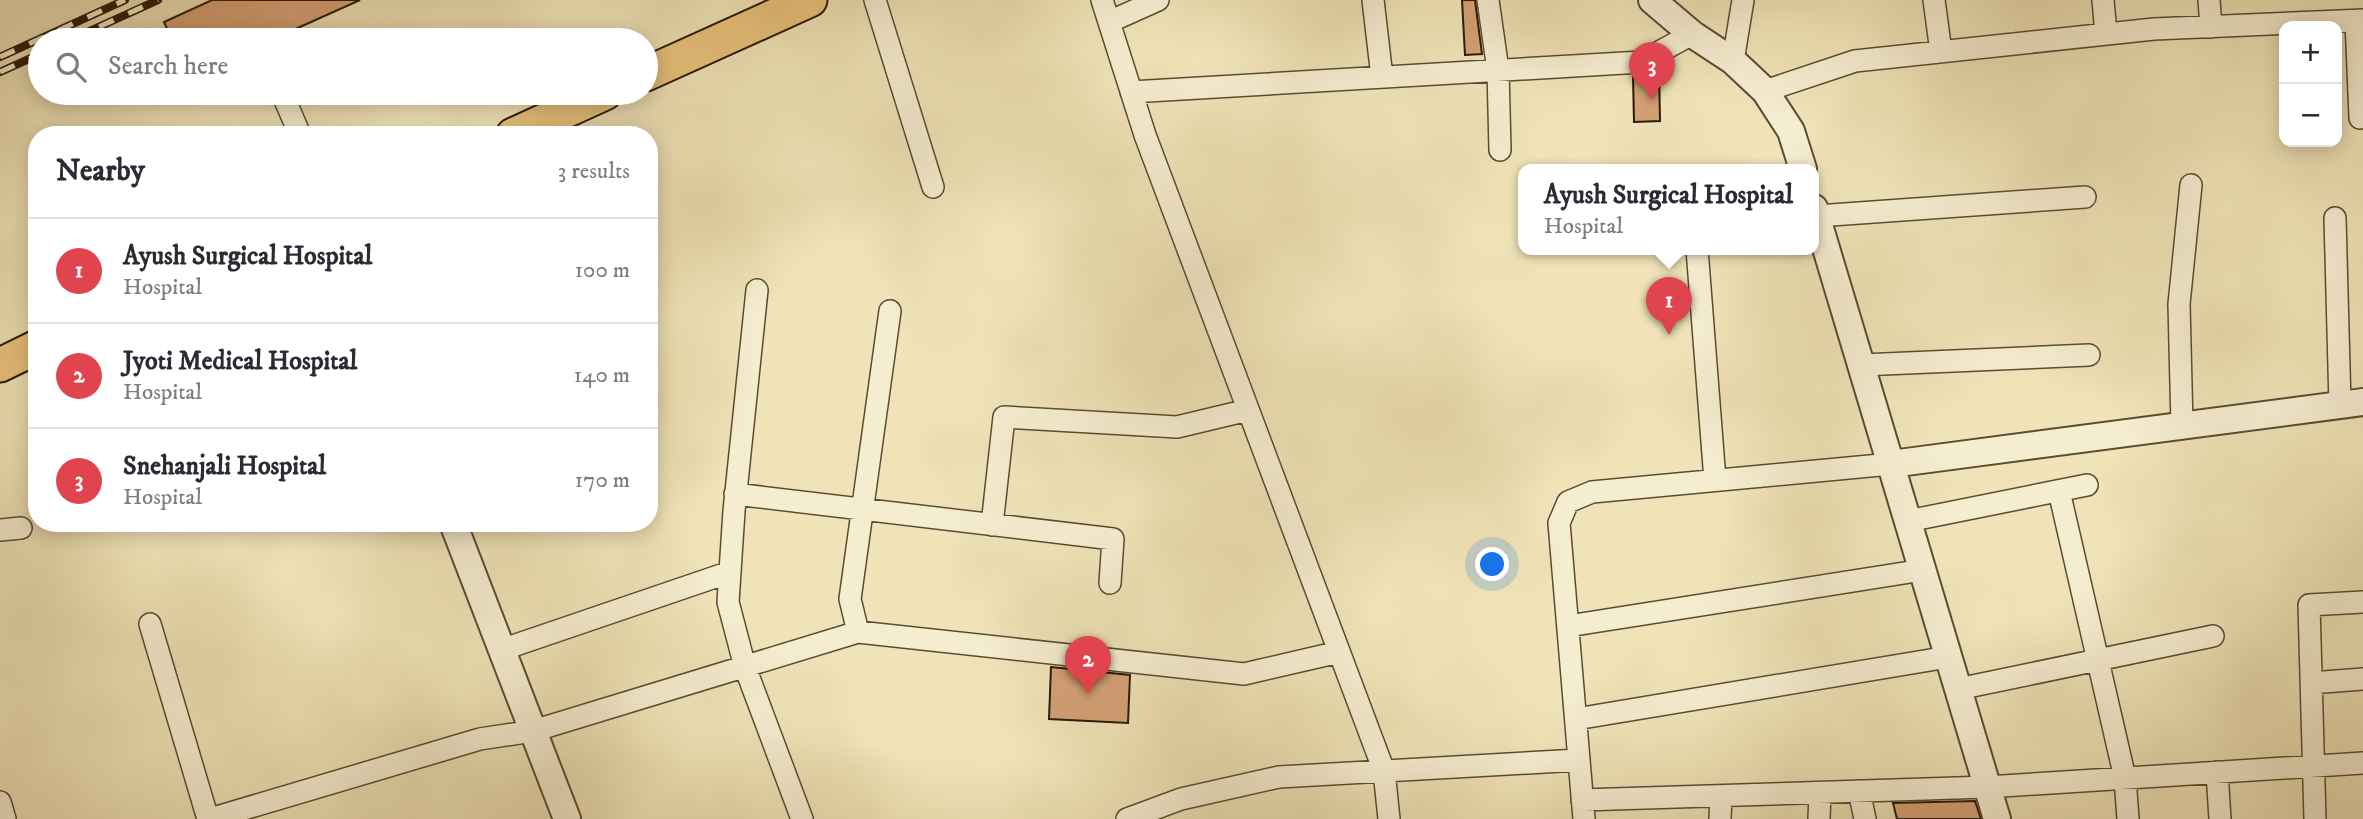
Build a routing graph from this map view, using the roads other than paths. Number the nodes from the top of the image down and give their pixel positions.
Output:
1 (810, 0) edge
2 (875, 0) edge
3 (1102, 0) edge
4 (1158, 0) edge
5 (1373, 0) edge
6 (1488, 0) edge
7 (1652, 0) edge
8 (1743, 0) edge
9 (1934, 0) edge
10 (2104, 0) edge
11 (2209, 0) edge
12 (2360, 20) edge
13 (1109, 22) junction
14 (2211, 27) junction
15 (1692, 34) junction
16 (2106, 34) junction
17 (1941, 52) junction
18 (1733, 61) junction
19 (658, 69) edge
20 (1498, 70) junction
21 (1382, 77) junction
22 (1765, 91) junction
23 (1131, 92) junction
24 (287, 105) edge
25 (579, 105) edge
26 (2360, 118) dead end
27 (296, 126) edge
28 (533, 126) edge
29 (1500, 150) dead end
30 (1801, 164) edge
31 (2191, 185) dead end
32 (933, 187) dead end
33 (2085, 197) dead end
34 (1819, 212) edge
35 (2335, 218) dead end
36 (1819, 225) edge
37 (1697, 255) edge
38 (757, 290) dead end
39 (890, 311) dead end
40 (28, 351) edge
41 (2090, 355) dead end
42 (0, 365) edge
43 (1861, 365) junction
44 (2351, 404) edge
45 (1248, 410) junction
46 (2182, 426) junction
47 (1891, 464) junction
48 (1716, 480) junction
49 (2087, 485) dead end
50 (2059, 491) junction
51 (735, 494) junction
52 (862, 509) junction
53 (1908, 521) junction
54 (992, 525) junction
55 (456, 532) edge
56 (1923, 570) junction
57 (730, 572) junction
58 (1110, 583) dead end
59 (2363, 602) edge
60 (150, 624) dead end
61 (1568, 626) junction
62 (858, 632) junction
63 (2213, 636) dead end
64 (501, 650) junction
65 (1339, 652) junction
66 (1948, 657) junction
67 (2099, 660) junction
68 (745, 667) junction
69 (2363, 680) edge
70 (2311, 683) junction
71 (1958, 689) junction
72 (1576, 719) junction
73 (533, 731) junction
74 (1579, 760) junction
75 (2363, 763) edge
76 (2312, 766) junction
77 (1384, 771) junction
78 (2217, 772) junction
79 (2125, 778) junction
80 (1987, 787) junction
81 (1859, 791) junction
82 (1820, 793) junction
83 (1721, 796) junction
84 (0, 802) edge
85 (1583, 810) edge
86 (5, 819) edge
87 (209, 819) edge
88 (566, 819) edge
89 (802, 819) edge
90 (1127, 819) edge
91 (1389, 819) edge
92 (1720, 819) edge
93 (1819, 819) edge
94 (1865, 819) edge
95 (1997, 819) edge
96 (2128, 819) edge
97 (2220, 819) edge
98 (2315, 819) edge

1 - 19 main road
2 - 32 street
3 - 13 street
4 - 13 street
5 - 21 street
6 - 20 street
7 - 15 street
8 - 18 street
9 - 17 street
10 - 16 street
11 - 14 street
12 - 14 street
12 - 26 street
13 - 23 street
14 - 16 street
15 - 18 street
15 - 20 street
16 - 17 street
17 - 22 street
18 - 22 street
20 - 21 street
20 - 29 street
21 - 23 street
22 - 30 street
23 - 45 street
24 - 27 street
25 - 28 main road
31 - 46 street
33 - 34 street
35 - 44 street
36 - 43 street
37 - 48 street
38 - 51 street
39 - 52 street
40 - 42 main road
41 - 43 street
43 - 47 street
44 - 46 street
45 - 54 street
45 - 65 street
46 - 47 street
47 - 48 street
47 - 53 street
48 - 61 street
49 - 50 street
50 - 53 street
50 - 67 street
51 - 52 street
51 - 57 street
52 - 54 street
52 - 62 street
53 - 56 street
54 - 58 street
55 - 64 street
56 - 61 street
56 - 66 street
57 - 64 street
57 - 68 street
59 - 70 street
60 - 87 street
61 - 72 street
62 - 65 street
62 - 68 street
63 - 67 street
64 - 73 street
65 - 77 street
66 - 71 street
66 - 72 street
67 - 71 street
67 - 79 street
68 - 73 street
68 - 89 street
69 - 70 street
70 - 76 street
71 - 80 street
72 - 74 street
73 - 87 street
73 - 88 street
74 - 77 street
74 - 85 street
75 - 76 street
76 - 78 street
76 - 98 street
77 - 90 street
77 - 91 street
78 - 79 street
78 - 97 street
79 - 80 street
79 - 96 street
80 - 81 street
80 - 95 street
81 - 82 street
81 - 94 street
82 - 83 street
82 - 93 street
83 - 85 street
83 - 92 street
84 - 86 street

